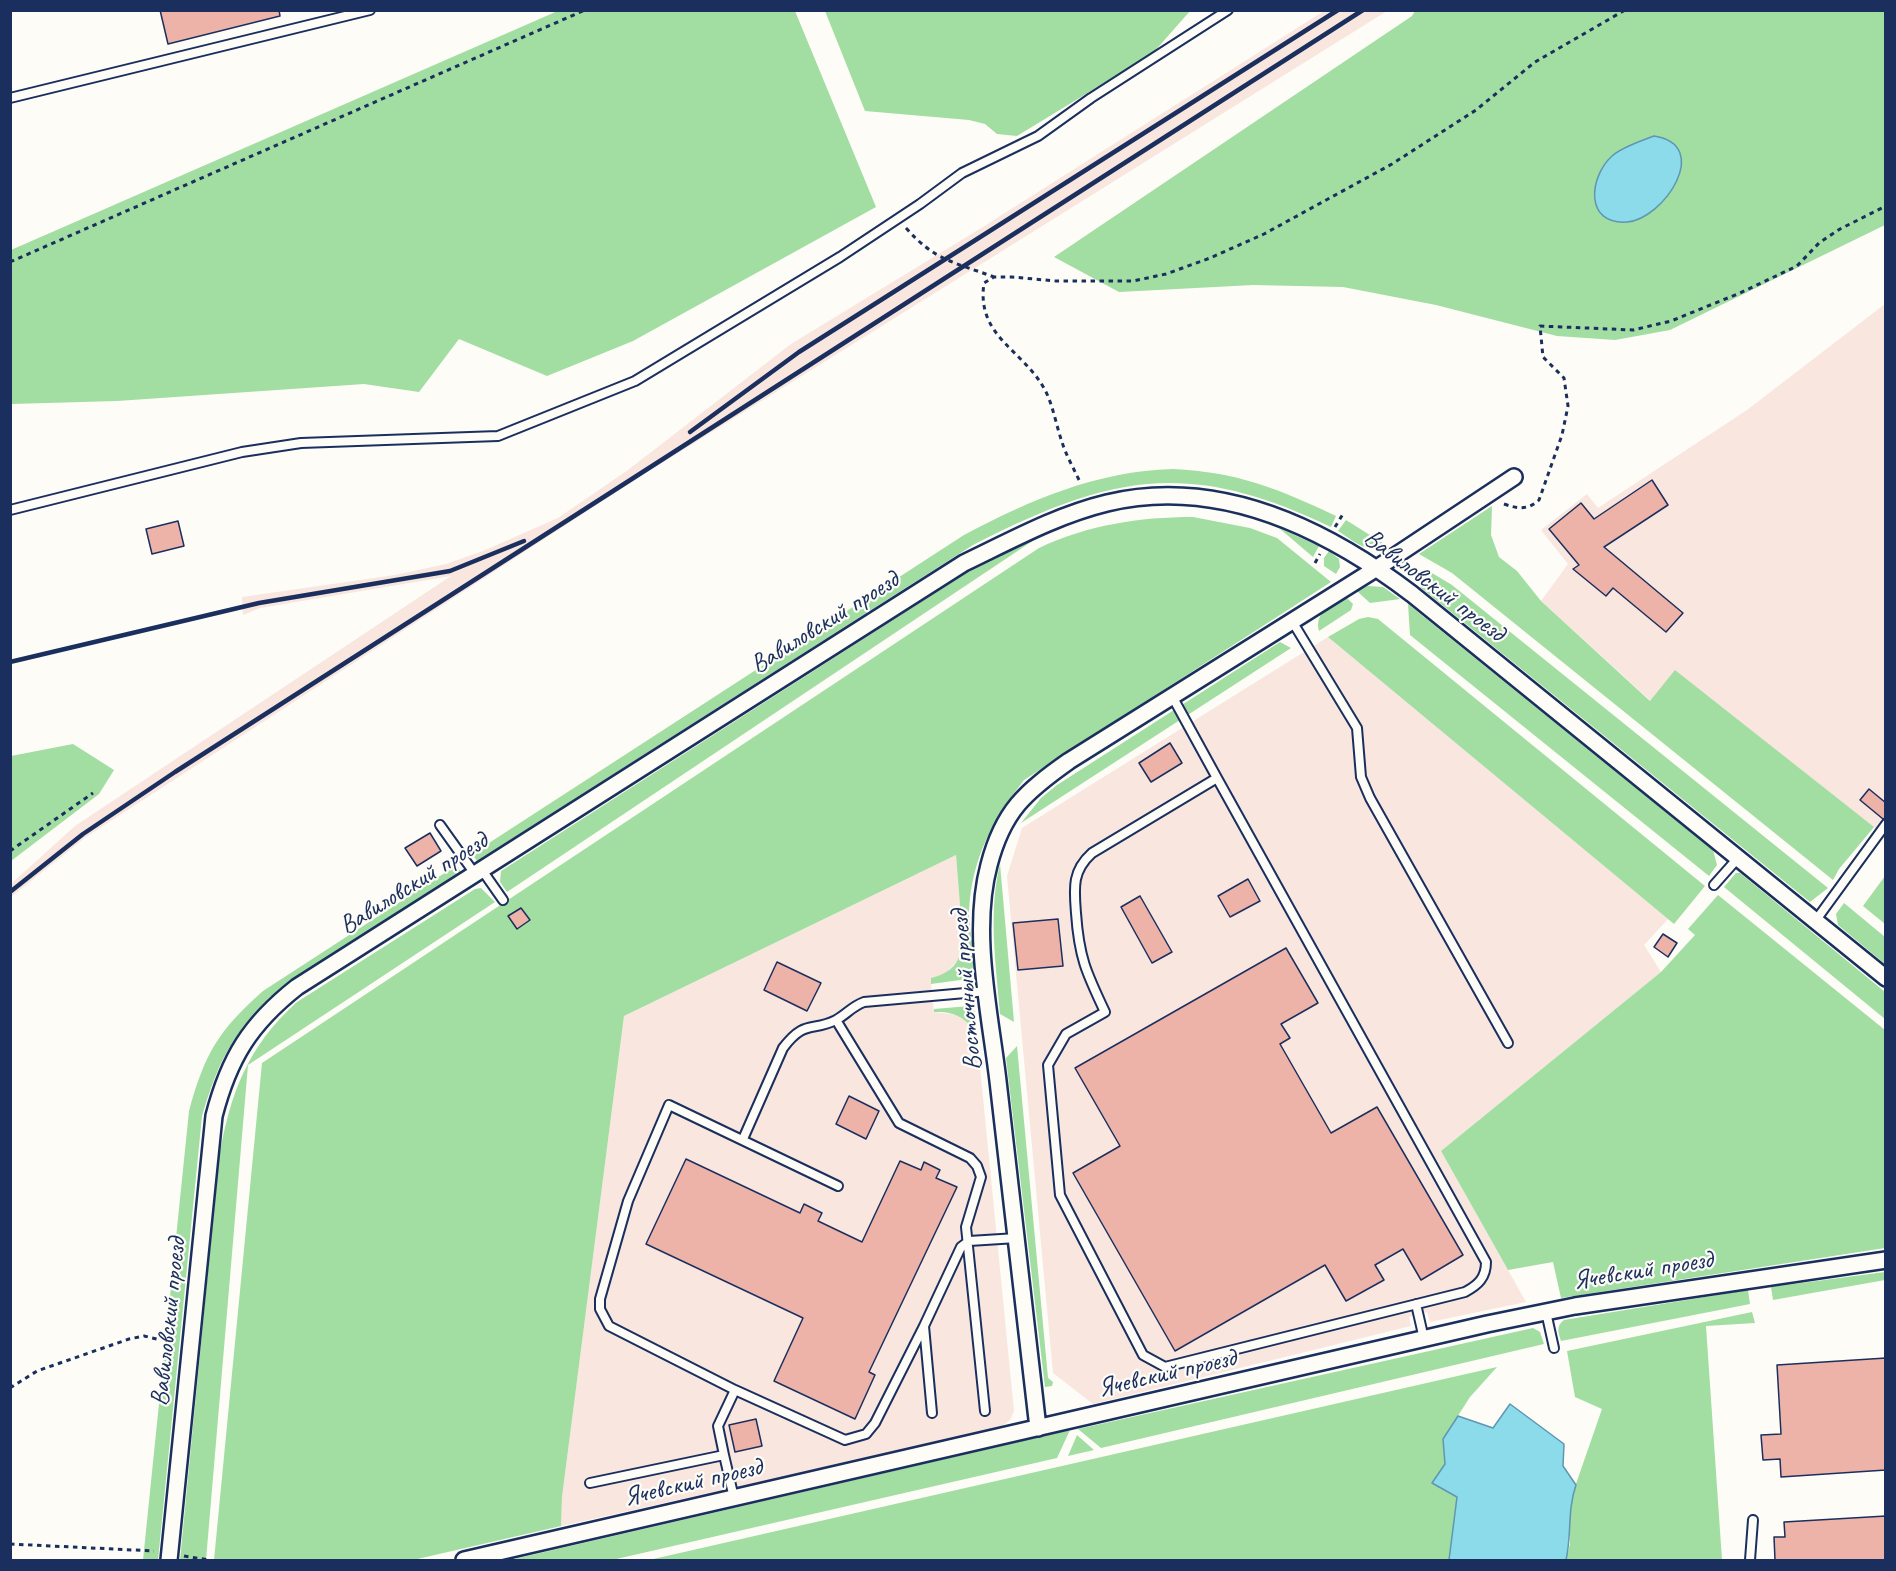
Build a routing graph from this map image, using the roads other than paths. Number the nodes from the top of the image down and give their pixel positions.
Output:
1 (369, 10) edge
2 (1228, 10) edge
3 (10, 98) edge
4 (1514, 477) dead end
5 (10, 510) edge
6 (1377, 568) junction
7 (1292, 621) junction
8 (1172, 696) junction
9 (1217, 778) junction
10 (1886, 824) edge
11 (440, 825) dead end
12 (1738, 858) junction
13 (478, 872) junction
14 (1714, 885) dead end
15 (503, 900) dead end
16 (1816, 920) junction
17 (1886, 978) edge
18 (988, 991) junction
19 (836, 1020) junction
20 (1508, 1043) dead end
21 (743, 1139) junction
22 (838, 1186) dead end
23 (1017, 1238) junction
24 (969, 1242) junction
25 (1886, 1260) edge
26 (1416, 1304) junction
27 (1546, 1312) junction
28 (924, 1326) junction
29 (1424, 1338) junction
30 (1554, 1348) dead end
31 (735, 1390) junction
32 (985, 1411) dead end
33 (932, 1413) dead end
34 (1038, 1428) junction
35 (724, 1455) junction
36 (590, 1483) dead end
37 (734, 1498) junction
38 (1753, 1520) dead end
39 (169, 1560) edge
40 (464, 1560) edge
41 (1750, 1560) edge

1 - 3 lane
2 - 5 lane
4 - 6 street, Восточный проезд
6 - 7 street, Восточный проезд
6 - 12 street, Вавиловский проезд
6 - 13 street, Вавиловский проезд
7 - 8 street, Восточный проезд
7 - 20 lane
8 - 9 lane
8 - 18 street, Восточный проезд
9 - 26 lane
9 - 26 lane
10 - 16 lane
11 - 13 lane
12 - 14 lane
12 - 16 street, Вавиловский проезд
13 - 15 lane
13 - 39 street, Вавиловский проезд
16 - 17 street, Вавиловский проезд
18 - 19 lane
18 - 23 street, Восточный проезд
19 - 21 lane
19 - 24 lane
21 - 22 lane
21 - 31 lane
23 - 24 lane
23 - 34 street, Восточный проезд
24 - 28 lane
24 - 32 lane
25 - 27 street, Ячевский проезд
26 - 29 lane
27 - 29 street, Ячевский проезд
27 - 30 lane
28 - 31 lane
28 - 33 lane
29 - 34 street, Ячевский проезд
31 - 35 lane
34 - 37 street, Ячевский проезд
35 - 36 lane
35 - 37 lane
37 - 40 street, Ячевский проезд
38 - 41 lane

